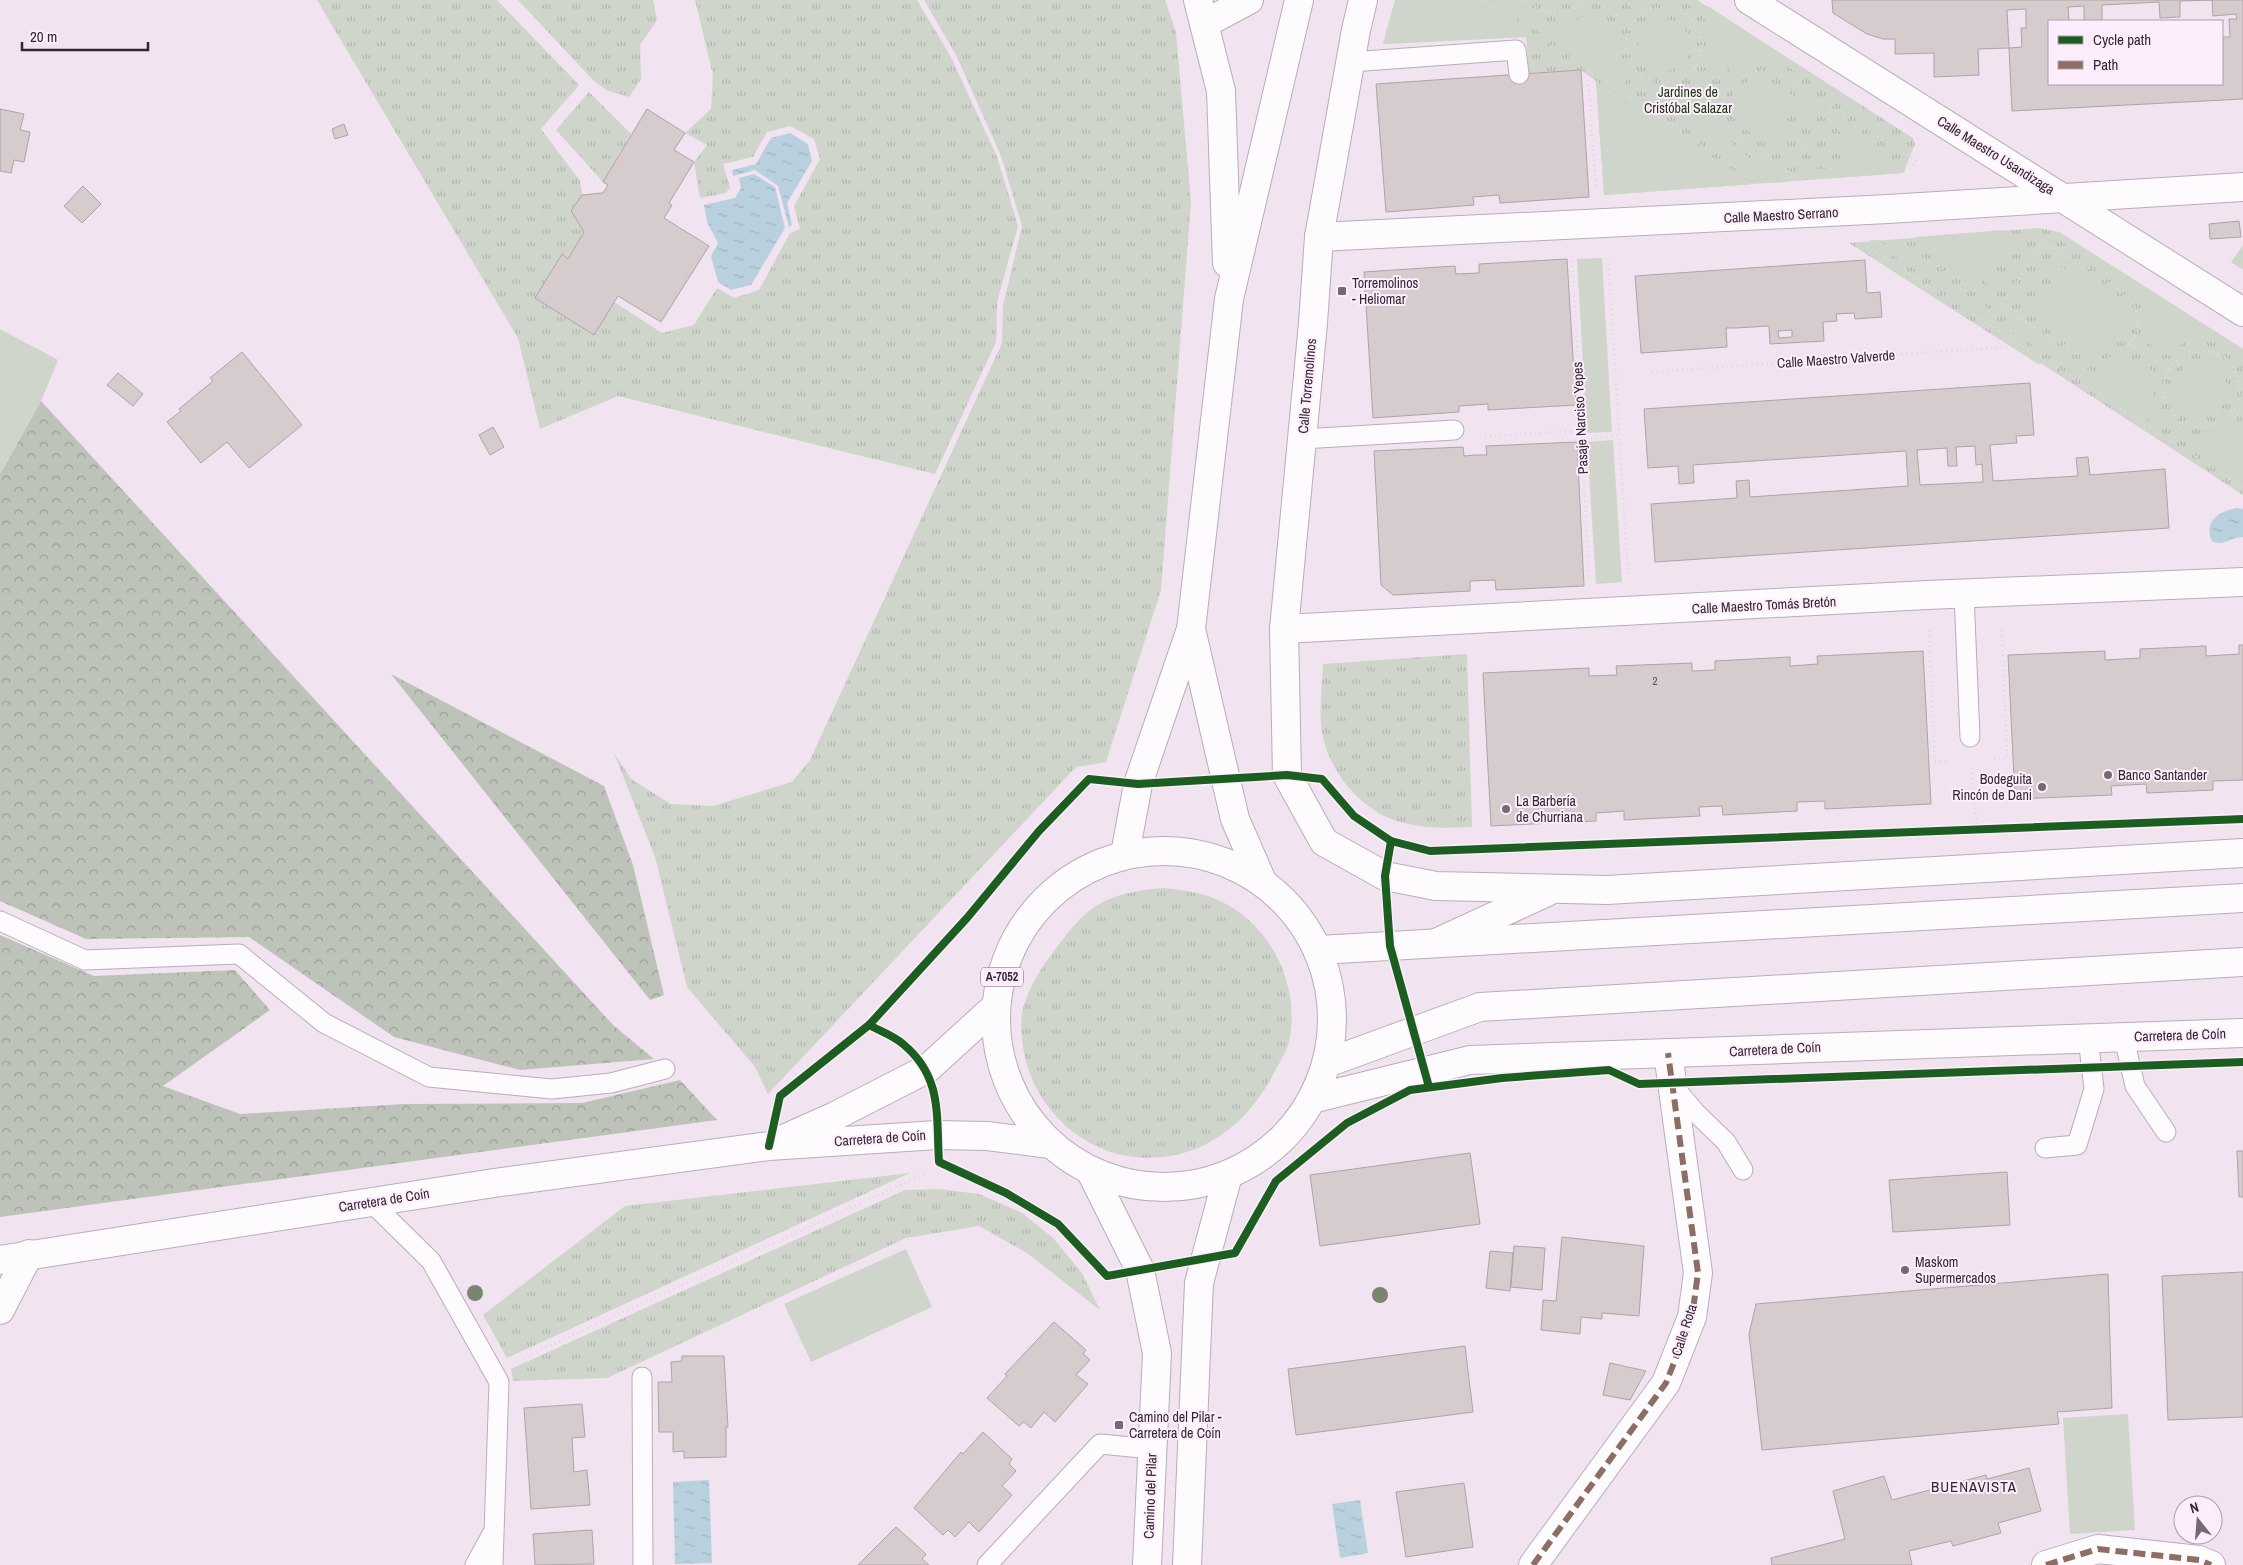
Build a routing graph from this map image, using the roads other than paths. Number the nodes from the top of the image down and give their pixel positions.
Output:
1 (1249, 0) edge
2 (1299, 0) edge
3 (1363, 0) edge
4 (1749, 0) edge
5 (1201, 12) edge
6 (1351, 62) junction
7 (1518, 74) dead end
8 (2243, 187) edge
9 (2067, 199) junction
10 (1319, 237) junction
11 (1229, 299) junction
12 (2243, 312) edge
13 (1454, 430) dead end
14 (1302, 439) junction
15 (2243, 582) edge
16 (1964, 594) junction
17 (1191, 629) junction
18 (1284, 629) junction
19 (1970, 737) dead end
20 (2243, 853) edge
21 (1125, 854) junction
22 (1262, 881) junction
23 (1553, 889) junction
24 (2243, 898) edge
25 (0, 921) edge
26 (1436, 943) junction
27 (1318, 950) junction
28 (2243, 962) edge
29 (994, 1008) junction
30 (2243, 1033) edge
31 (2088, 1038) junction
32 (2124, 1038) junction
33 (1668, 1053) junction
34 (1327, 1063) junction
35 (665, 1068) dead end
36 (1670, 1083) junction
37 (1312, 1100) junction
38 (2166, 1132) dead end
39 (1050, 1144) junction
40 (769, 1146) junction
41 (2045, 1148) dead end
42 (1090, 1170) junction
43 (1743, 1170) dead end
44 (1228, 1175) junction
45 (371, 1202) junction
46 (29, 1254) junction
47 (0, 1260) edge
48 (0, 1310) edge
49 (642, 1377) dead end
50 (1152, 1449) junction
51 (495, 1528) junction
52 (476, 1565) edge
53 (493, 1565) edge
54 (643, 1565) edge
55 (987, 1565) edge
56 (1147, 1565) edge
57 (1187, 1565) edge
58 (1533, 1565) edge
59 (2046, 1565) edge
60 (2212, 1565) edge

1 - 5 street
2 - 11 street
3 - 6 street, Calle Torremolinos
4 - 9 street, Calle Maestro Usandizaga
5 - 11 street
6 - 7 lane
6 - 10 street, Calle Torremolinos
8 - 9 street, Calle Maestro Serrano
9 - 10 street, Calle Maestro Serrano
9 - 12 street, Calle Maestro Usandizaga
10 - 14 street, Calle Torremolinos
11 - 17 street
13 - 14 lane
14 - 18 street, Calle Torremolinos
15 - 16 street, Calle Maestro Tomás Bretón
16 - 18 street, Calle Maestro Tomás Bretón
16 - 19 lane
17 - 21 street
17 - 22 street
18 - 23 street, Calle Torremolinos
20 - 23 street
21 - 22 street, A-7052
21 - 29 street, A-7052
22 - 27 street, A-7052
23 - 26 street
24 - 26 street
25 - 35 lane
26 - 27 street
27 - 34 street, A-7052
28 - 34 street
29 - 39 street, A-7052
29 - 40 street, Carretera de Coín
30 - 32 street, Carretera de Coín
31 - 32 street, Carretera de Coín
31 - 33 street, Carretera de Coín
31 - 41 lane
32 - 38 lane
33 - 36 street, Calle Rota
33 - 37 street, Carretera de Coín
34 - 37 street, A-7052
36 - 43 lane
36 - 58 street, Calle Rota
37 - 44 street, A-7052
39 - 40 street, Carretera de Coín
39 - 42 street, A-7052
40 - 45 street, Carretera de Coín
42 - 44 street, A-7052
42 - 50 street, Camino del Pilar
44 - 57 street
45 - 46 street, Carretera de Coín
45 - 51 lane
46 - 47 street, Carretera de Coín
46 - 48 street
49 - 54 lane
50 - 55 lane
50 - 56 street, Camino del Pilar
51 - 52 lane
51 - 53 lane
59 - 60 street

